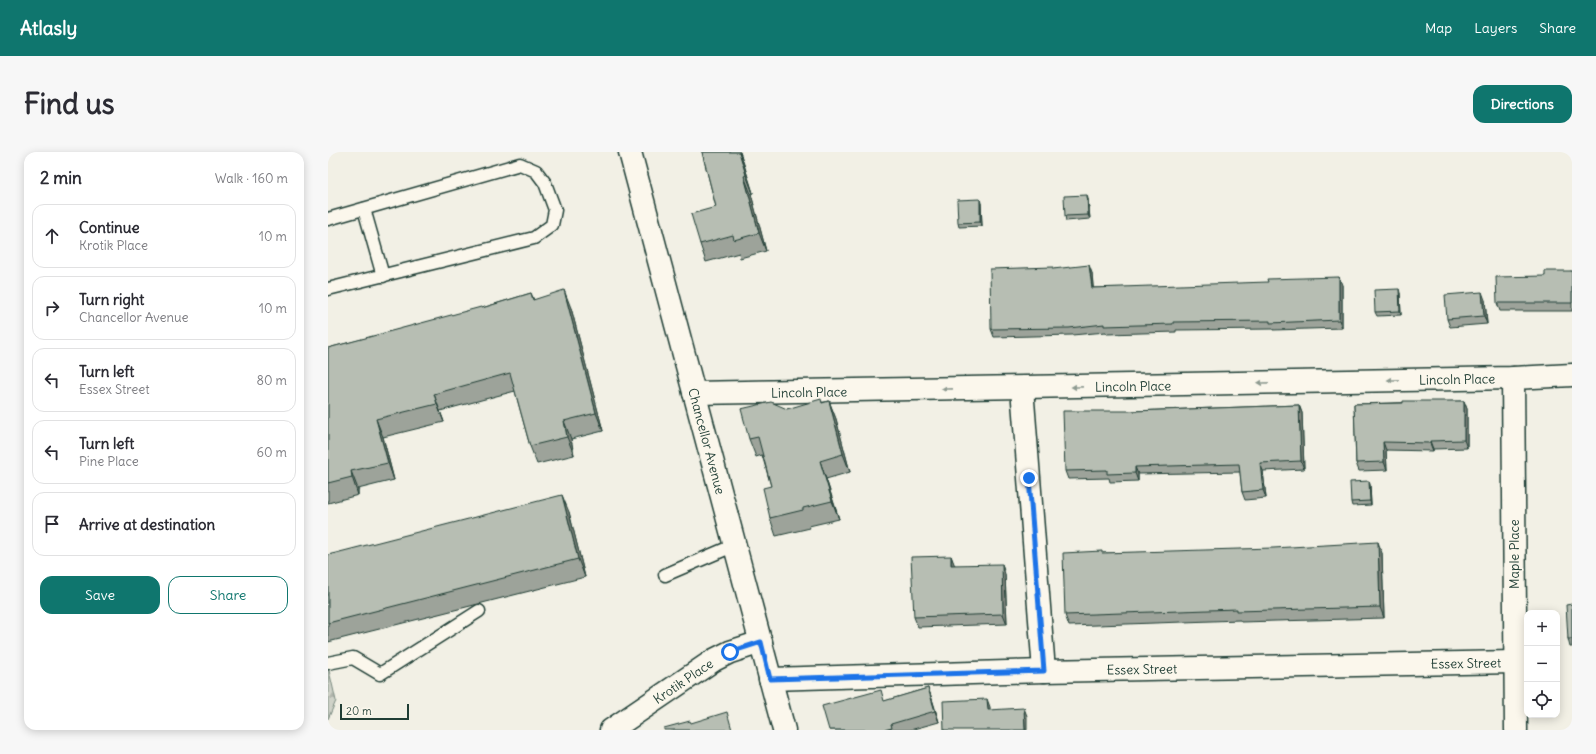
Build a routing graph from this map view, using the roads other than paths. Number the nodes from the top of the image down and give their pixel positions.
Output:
1 (630, 152) edge
2 (364, 209) junction
3 (328, 219) edge
4 (383, 276) junction
5 (328, 289) edge
6 (1572, 375) edge
7 (1513, 378) junction
8 (1022, 388) junction
9 (694, 393) junction
10 (735, 546) junction
11 (665, 574) dead end
12 (478, 611) dead end
13 (761, 642) junction
14 (1514, 662) junction
15 (328, 663) edge
16 (1044, 671) junction
17 (770, 679) junction
18 (611, 730) edge
19 (784, 730) edge
20 (1516, 730) edge

1 - 9 street, Chancellor Avenue
2 - 3 lane
2 - 4 lane
2 - 4 lane
4 - 5 lane
6 - 7 street, Lincoln Place
7 -> 8 street, Lincoln Place
7 - 14 street, Maple Place
8 -> 9 street, Lincoln Place
8 - 16 street
9 - 10 street, Chancellor Avenue
10 - 11 lane
10 - 13 street, Chancellor Avenue
12 - 15 lane
13 - 17 street, Chancellor Avenue
13 - 18 street, Krotik Place
14 - 16 street, Essex Street
14 - 20 street, Maple Place
16 - 17 street, Essex Street
17 - 19 street, Chancellor Avenue

